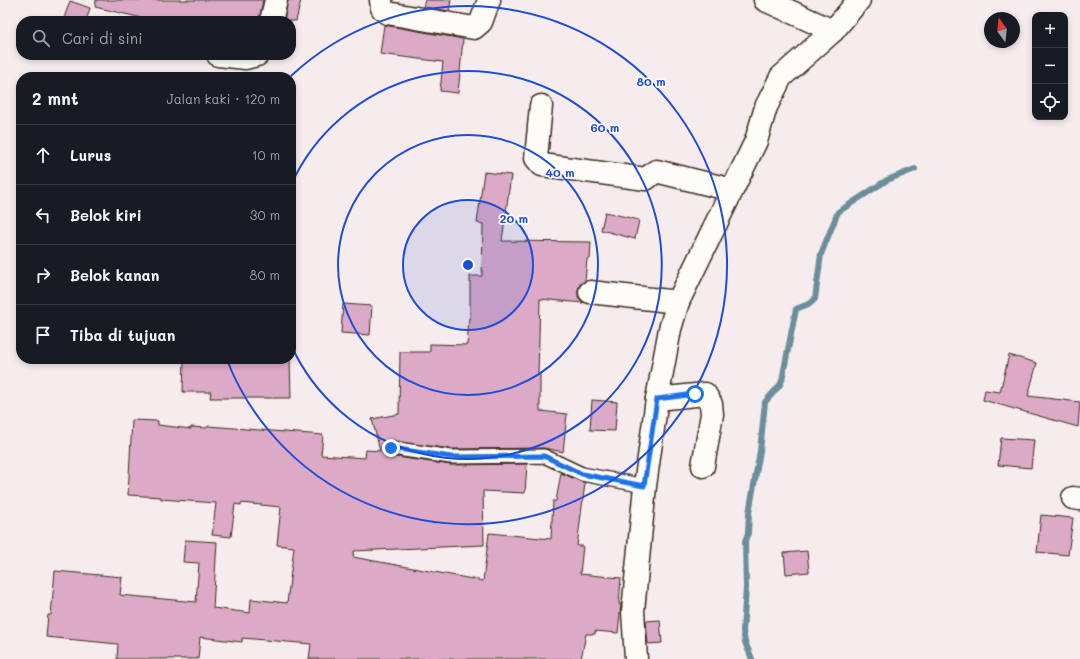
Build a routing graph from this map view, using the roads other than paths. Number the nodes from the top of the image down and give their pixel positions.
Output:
1 (276, 0) edge
2 (381, 0) edge
3 (489, 0) edge
4 (765, 0) edge
5 (859, 0) edge
6 (272, 16) edge
7 (833, 31) junction
8 (540, 106) dead end
9 (732, 190) junction
10 (590, 292) dead end
11 (678, 302) junction
12 (657, 399) junction
13 (391, 448) dead end
14 (703, 466) dead end
15 (644, 486) junction
16 (636, 659) edge

1 - 6 street
2 - 3 street
4 - 7 street
5 - 7 street
7 - 9 street
8 - 9 street
9 - 11 street
10 - 11 street
11 - 12 street
12 - 14 street
12 - 15 street
13 - 15 lane
15 - 16 street

